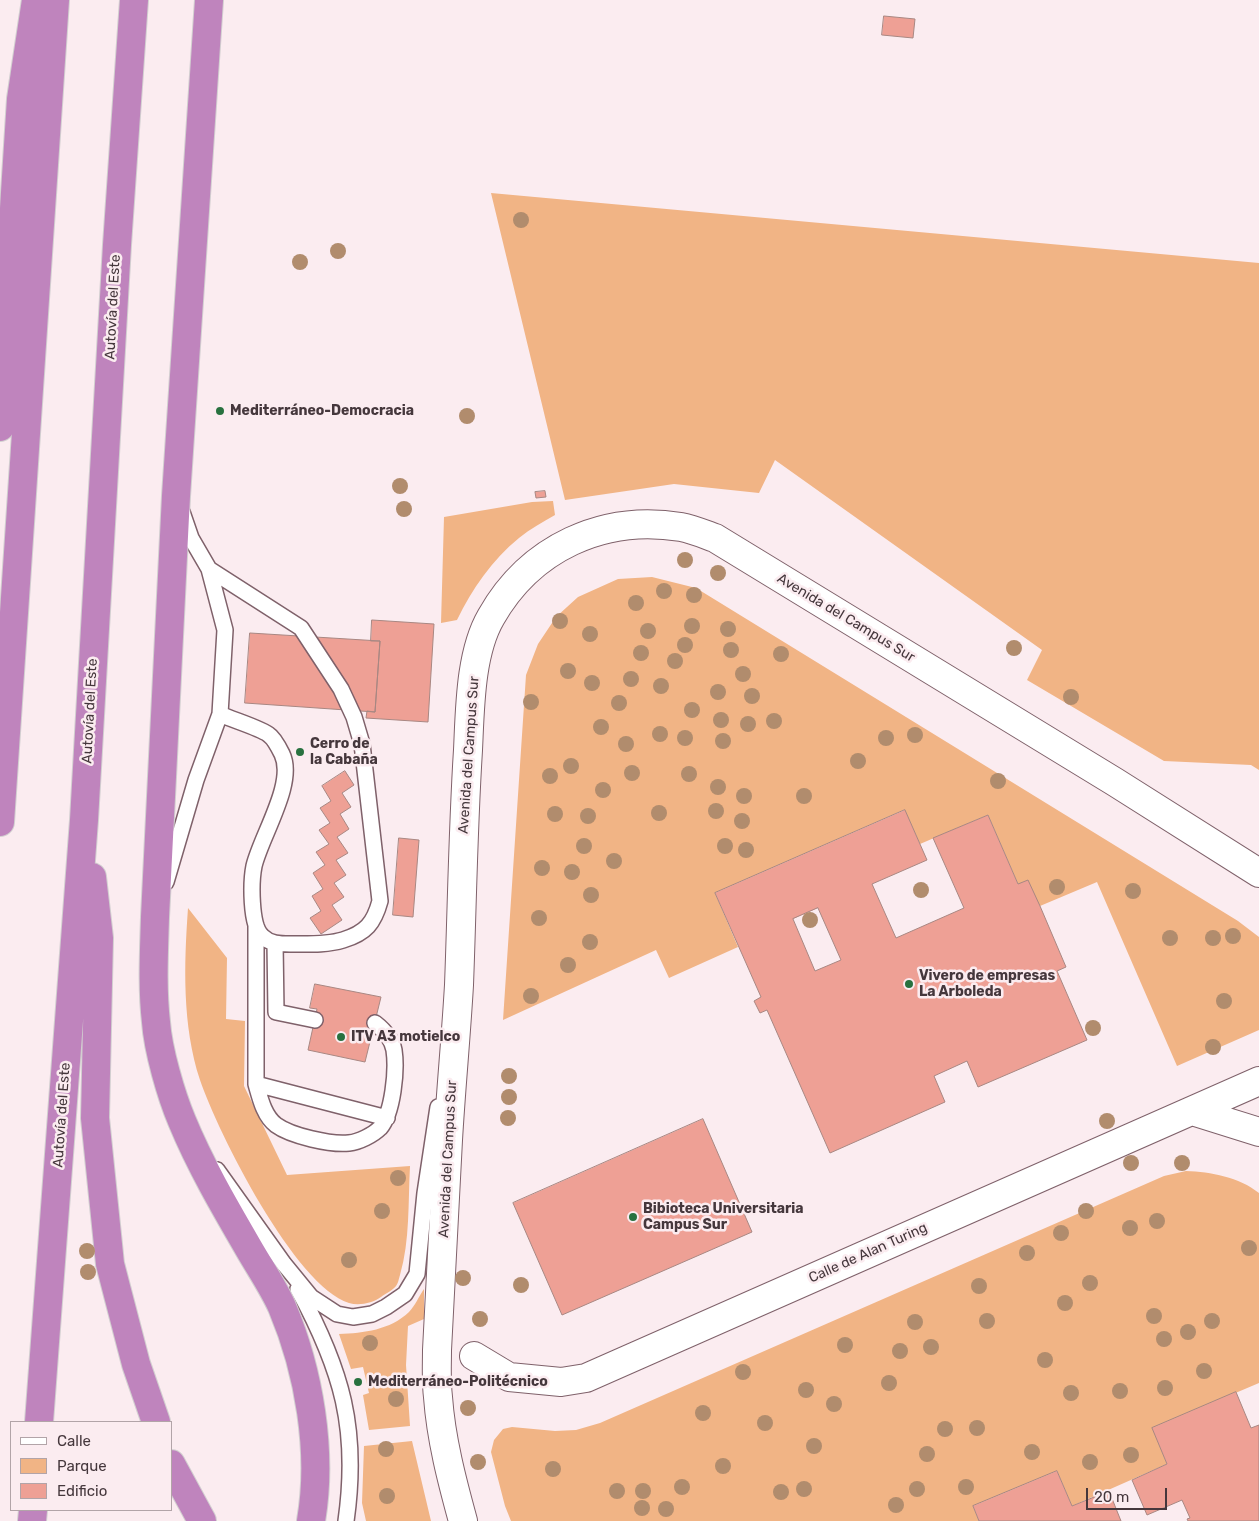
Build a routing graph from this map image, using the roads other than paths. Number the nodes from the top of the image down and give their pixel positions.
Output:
1 (36, 0) edge
2 (55, 0) edge
3 (134, 0) edge
4 (209, 0) edge
5 (0, 427) edge
6 (176, 496) junction
7 (209, 569) junction
8 (220, 714) junction
9 (84, 820) junction
10 (0, 822) edge
11 (1259, 872) edge
12 (155, 917) junction
13 (256, 926) junction
14 (275, 944) junction
15 (458, 987) junction
16 (315, 1020) dead end
17 (375, 1023) dead end
18 (1259, 1082) edge
19 (256, 1084) junction
20 (1192, 1111) junction
21 (387, 1118) junction
22 (181, 1119) junction
23 (1259, 1132) edge
24 (284, 1264) junction
25 (474, 1356) dead end
26 (39, 1421) edge
27 (156, 1421) edge
28 (172, 1466) edge
29 (202, 1521) edge
30 (311, 1521) edge
31 (346, 1521) edge
32 (463, 1521) edge

1 - 5 highway
2 - 10 highway
3 - 9 highway, Autovía del Este
4 - 6 highway
6 - 7 lane
6 - 12 highway
7 - 8 lane
7 - 14 lane
8 - 12 lane
8 - 13 lane
9 - 26 highway, Autovía del Este
9 - 27 highway
11 - 15 street, Avenida del Campus Sur
12 - 22 highway
13 - 14 lane
13 - 19 lane
14 - 16 lane
15 - 24 lane
15 - 32 street, Avenida del Campus Sur
17 - 21 lane
18 - 20 street, Calle de Alan Turing
19 - 21 lane
19 - 21 lane
20 - 23 street
20 - 25 street, Calle de Alan Turing
22 - 24 lane
22 - 30 highway
24 - 31 lane
28 - 29 highway

